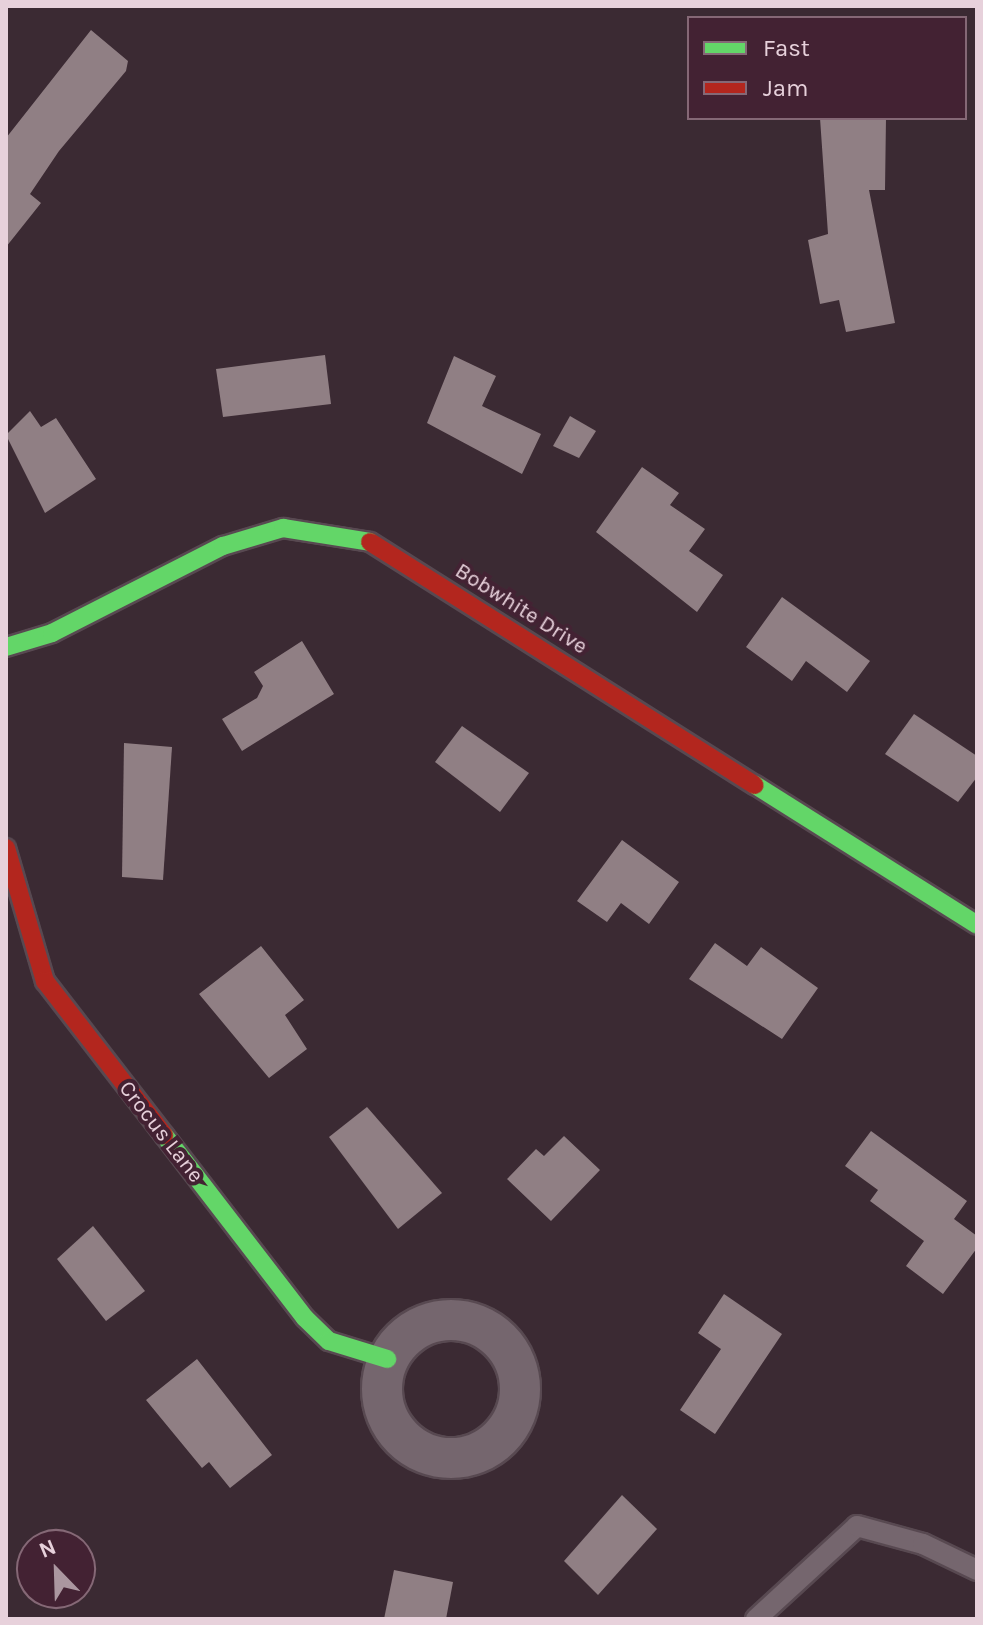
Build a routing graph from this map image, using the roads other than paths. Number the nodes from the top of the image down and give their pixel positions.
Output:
1 (6, 647) edge
2 (6, 848) edge
3 (977, 925) edge
4 (387, 1359) dead end
5 (977, 1570) edge
6 (756, 1619) edge

1 - 3 street, Bobwhite Drive
2 - 4 street, Crocus Lane
5 - 6 lane

